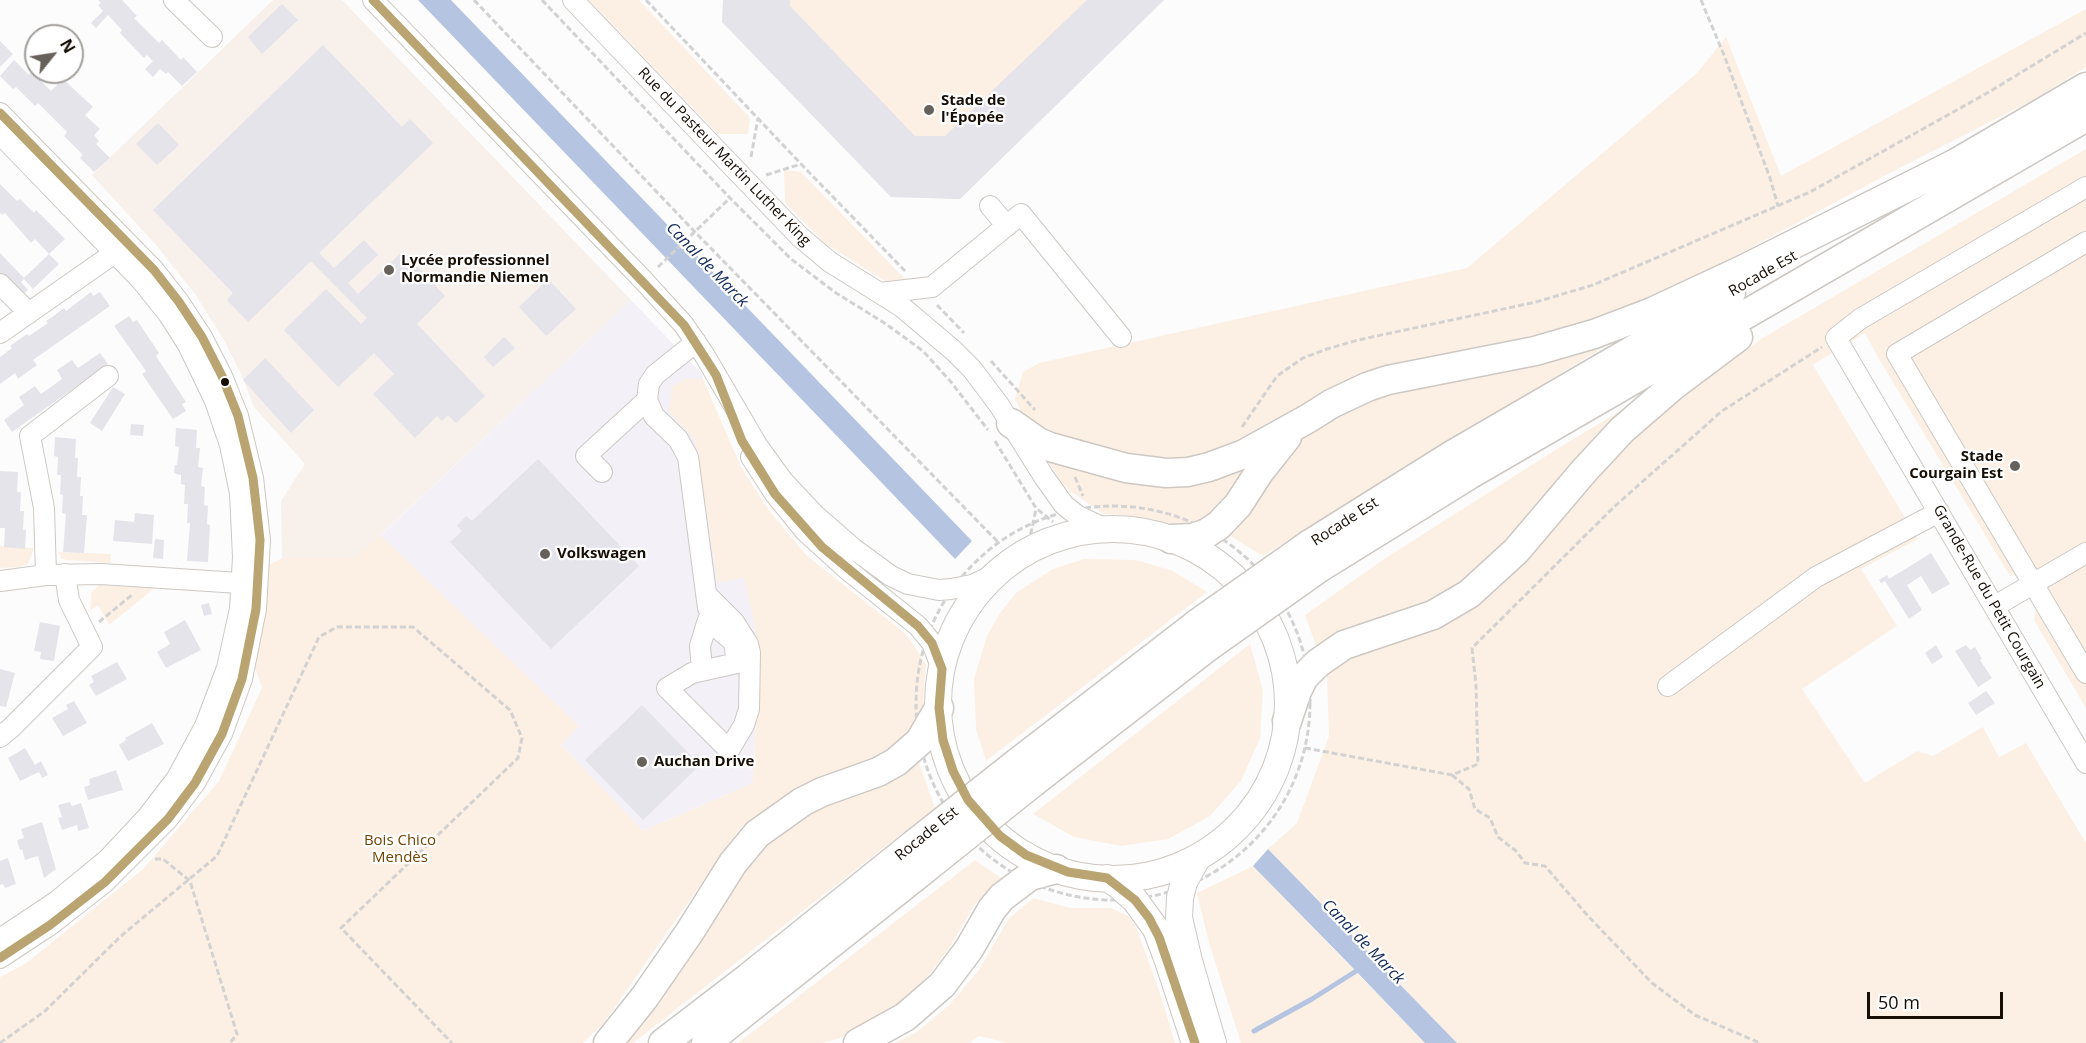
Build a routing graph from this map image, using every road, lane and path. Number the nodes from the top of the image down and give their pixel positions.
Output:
1 (174, 0) edge
2 (373, 0) edge
3 (474, 0) edge
4 (573, 0) edge
5 (646, 0) edge
6 (1701, 0) edge
7 (2086, 33) edge
8 (212, 37) dead end
9 (2086, 87) edge
10 (0, 113) edge
11 (2086, 117) edge
12 (758, 118) junction
13 (0, 135) edge
14 (1956, 163) junction
15 (801, 165) junction
16 (746, 182) junction
17 (2086, 187) edge
18 (990, 206) dead end
19 (1778, 206) junction
20 (1006, 226) junction
21 (694, 231) junction
22 (2086, 242) edge
23 (122, 248) junction
24 (660, 264) dead end
25 (1810, 277) junction
26 (0, 284) edge
27 (921, 288) junction
28 (880, 293) junction
29 (29, 313) junction
30 (0, 333) edge
31 (1121, 338) dead end
32 (1836, 338) junction
33 (970, 339) dead end
34 (696, 342) junction
35 (987, 356) dead end
36 (716, 375) junction
37 (108, 376) dead end
38 (647, 400) junction
39 (1042, 418) dead end
40 (1310, 418) junction
41 (1011, 423) junction
42 (1238, 430) dead end
43 (1065, 451) junction
44 (602, 472) dead end
45 (1088, 506) dead end
46 (1939, 512) junction
47 (1045, 517) dead end
48 (1106, 529) junction
49 (1171, 539) junction
50 (998, 542) dead end
51 (1027, 552) junction
52 (2086, 553) edge
53 (1315, 556) junction
54 (996, 574) junction
55 (55, 575) junction
56 (152, 577) junction
57 (0, 581) edge
58 (250, 584) junction
59 (2033, 584) junction
60 (706, 594) junction
61 (1995, 606) junction
62 (708, 620) junction
63 (86, 633) junction
64 (715, 667) junction
65 (942, 669) junction
66 (2086, 673) edge
67 (1668, 686) dead end
68 (939, 708) junction
69 (1287, 721) junction
70 (0, 737) edge
71 (1305, 748) dead end
72 (2086, 763) edge
73 (1452, 775) junction
74 (919, 856) junction
75 (1198, 857) junction
76 (129, 860) junction
77 (1056, 868) junction
78 (1107, 878) junction
79 (190, 881) junction
80 (0, 939) edge
81 (0, 958) edge
82 (0, 1043) edge
83 (230, 1043) edge
84 (452, 1043) edge
85 (608, 1043) edge
86 (663, 1043) edge
87 (706, 1043) edge
88 (858, 1043) edge
89 (1195, 1043) edge
90 (1213, 1043) edge
91 (1760, 1043) edge

1 - 8 street
2 - 34 street
3 - 21 path
4 - 16 street, Rue du Pasteur Martin Luther King
5 - 12 path
6 - 19 path
7 - 19 path
9 - 14 highway, Rocade Est
10 - 23 street
11 - 25 highway, Rocade Est
12 - 15 path
12 - 16 path
13 - 23 street
14 - 40 highway
14 - 53 highway, Rocade Est
15 - 16 path
15 - 27 path
16 - 21 path
16 - 28 street, Rue du Pasteur Martin Luther King
17 - 32 street
18 - 20 street
19 - 42 path
20 - 27 street
20 - 31 street
21 - 24 path
21 - 50 path
22 - 59 street
23 - 29 street
23 - 58 street
25 - 53 highway, Rocade Est
25 - 69 highway
26 - 29 street
27 - 28 street
27 - 33 path
28 - 41 street, Rue du Pasteur Martin Luther King
29 - 30 street
32 - 46 street, Grande-Rue du Petit Courgain
32 - 73 path
34 - 36 street
34 - 38 street
35 - 39 path
36 - 54 street
36 - 65 street
37 - 55 street
38 - 44 street
38 - 60 street
40 - 43 highway
40 - 49 highway
41 - 43 highway
41 - 48 street, Rue du Pasteur Martin Luther King
43 - 45 path
46 - 61 street, Grande-Rue du Petit Courgain
46 - 67 street
47 - 51 path
48 - 49 main road
48 - 51 main road
49 - 69 main road
51 - 54 main road
52 - 59 street
53 - 74 highway, Rocade Est, bridge
54 - 65 main road
55 - 56 street
55 - 57 street
55 - 63 street
56 - 58 street
56 - 63 path
58 - 76 street
58 - 80 street
59 - 61 street
59 - 66 street
60 - 62 street
60 - 64 street
61 - 72 street, Grande-Rue du Petit Courgain
62 - 64 street
62 - 64 street
63 - 70 street
65 - 68 main road
68 - 77 main road
68 - 85 highway
69 - 75 main road
71 - 73 path
73 - 91 path
74 - 86 highway, Rocade Est
74 - 87 highway, Rocade Est
75 - 78 main road
75 - 90 main road
76 - 79 path
76 - 81 street
77 - 78 main road
77 - 88 highway
78 - 89 main road
79 - 82 path
79 - 83 path
79 - 84 path

